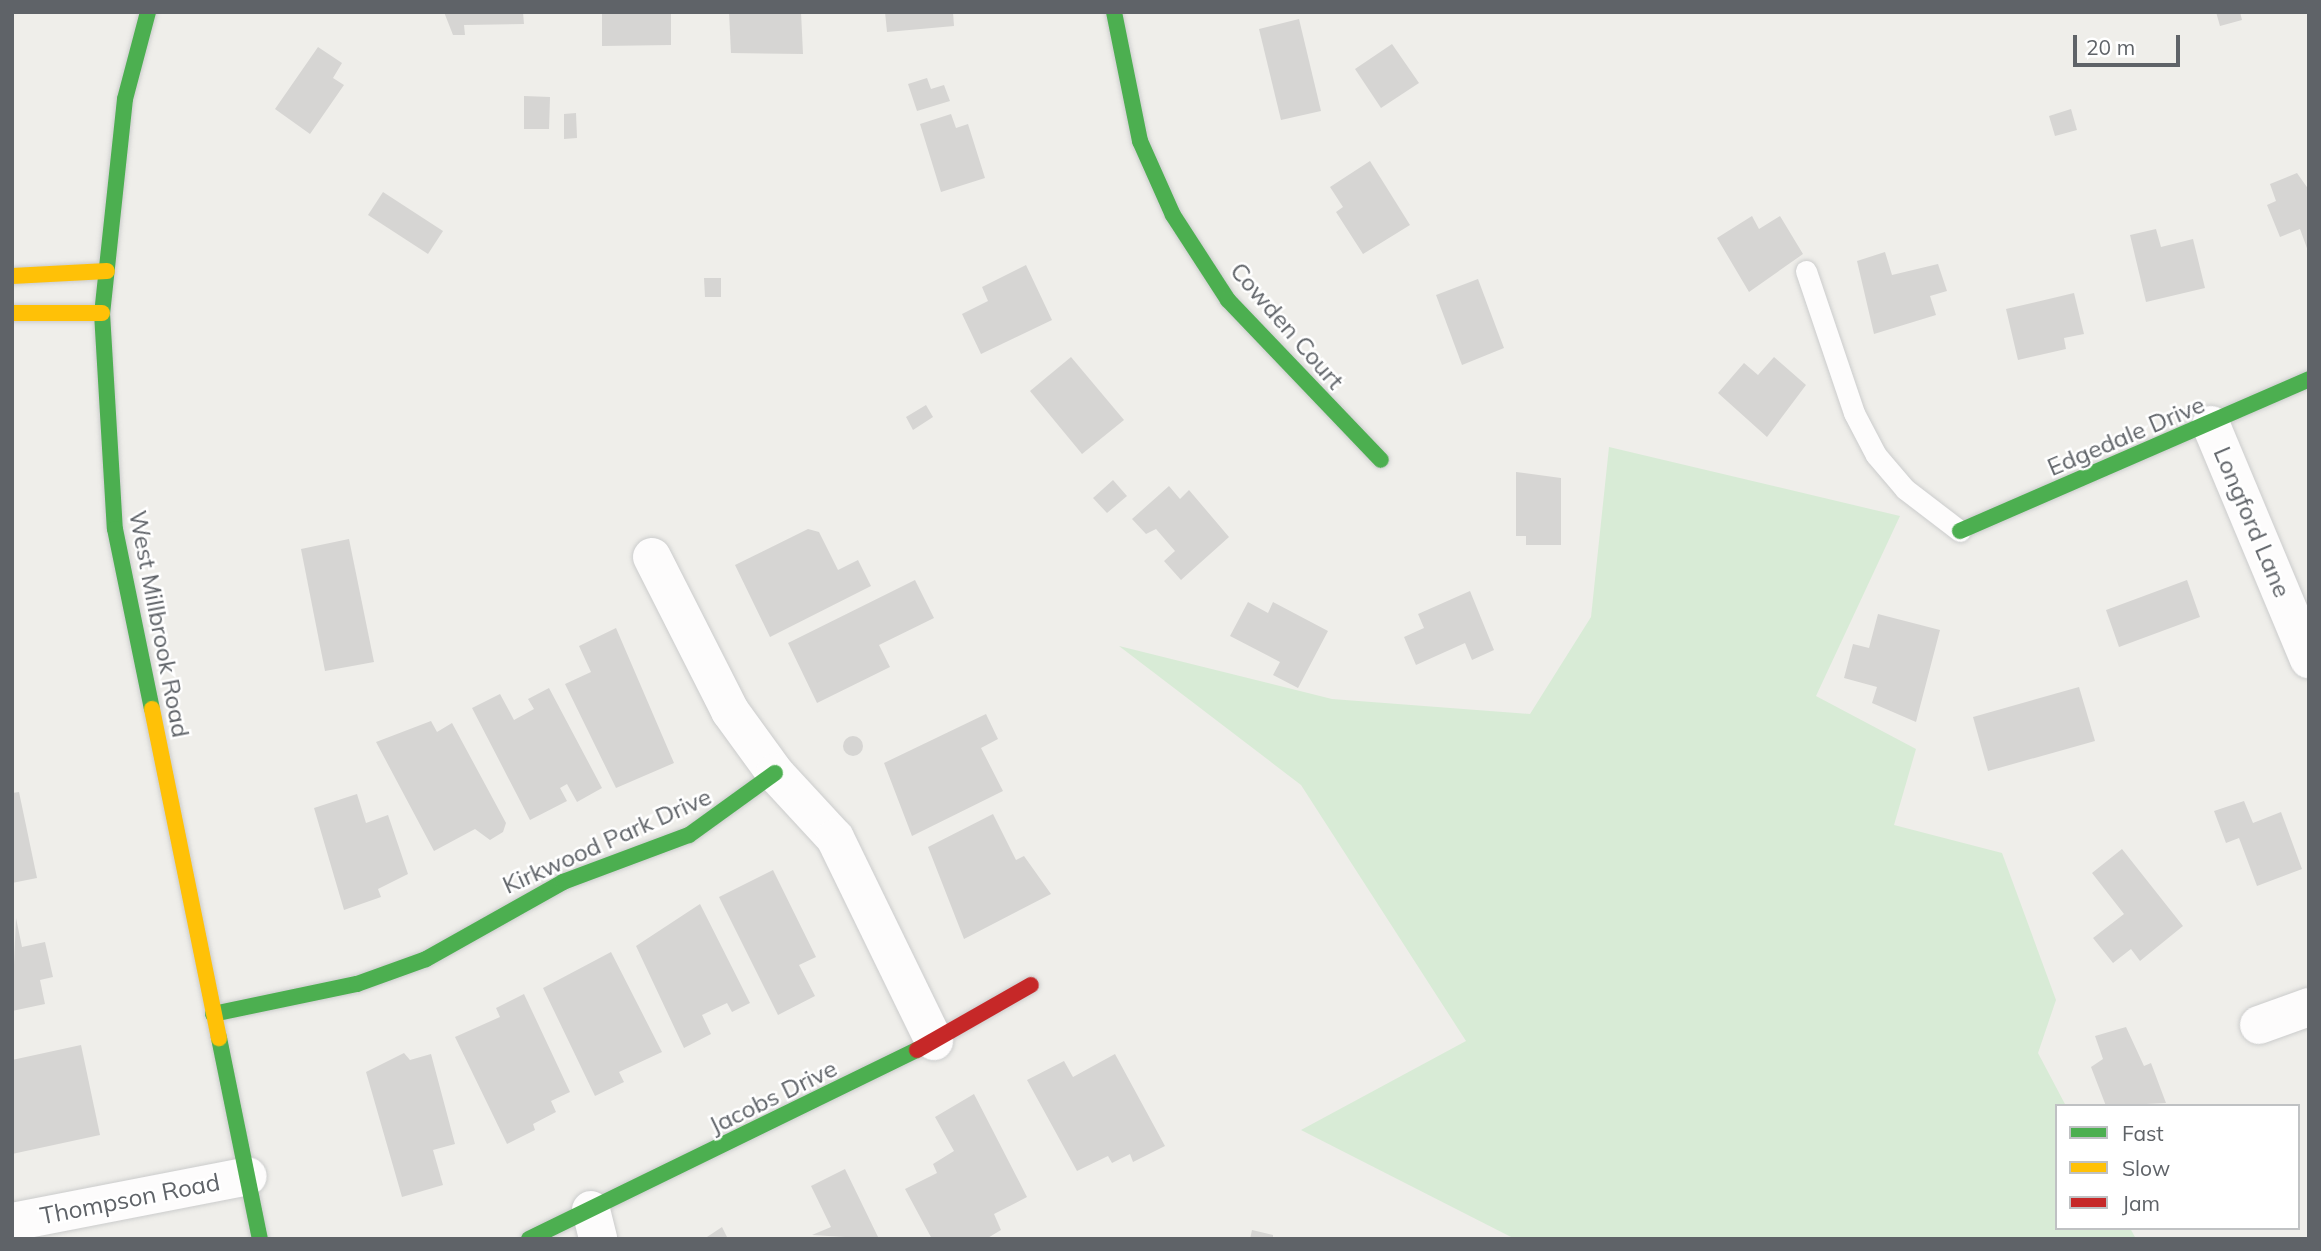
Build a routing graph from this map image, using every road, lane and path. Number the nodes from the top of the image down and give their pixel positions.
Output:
1 (148, 12) edge
2 (1114, 12) edge
3 (107, 271) junction
4 (1807, 271) dead end
5 (12, 276) edge
6 (12, 313) edge
7 (102, 313) junction
8 (2309, 379) edge
9 (2211, 425) junction
10 (1381, 460) dead end
11 (1960, 531) joint
12 (652, 557) dead end
13 (2309, 659) edge
14 (775, 773) junction
15 (1031, 985) dead end
16 (2309, 1007) edge
17 (212, 1014) junction
18 (2259, 1025) dead end
19 (934, 1041) junction
20 (248, 1176) junction
21 (12, 1222) edge
22 (594, 1224) edge
23 (260, 1239) edge
24 (529, 1239) edge

1 - 3 street, West Millbrook Road
2 - 10 street, Cowden Court
3 - 5 street
3 - 7 street, West Millbrook Road
4 - 11 lane
6 - 7 street
7 - 17 street, West Millbrook Road
8 - 9 street, Edgedale Drive
9 - 11 street, Edgedale Drive
9 - 13 street, Longford Lane
12 - 14 street
14 - 17 street, Kirkwood Park Drive
14 - 19 street
15 - 19 street, Jacobs Drive
16 - 18 street
17 - 20 street, West Millbrook Road
19 - 22 street, Jacobs Drive
20 - 21 street, Thompson Road
20 - 23 street, West Millbrook Road
22 - 24 street, Jacobs Drive

